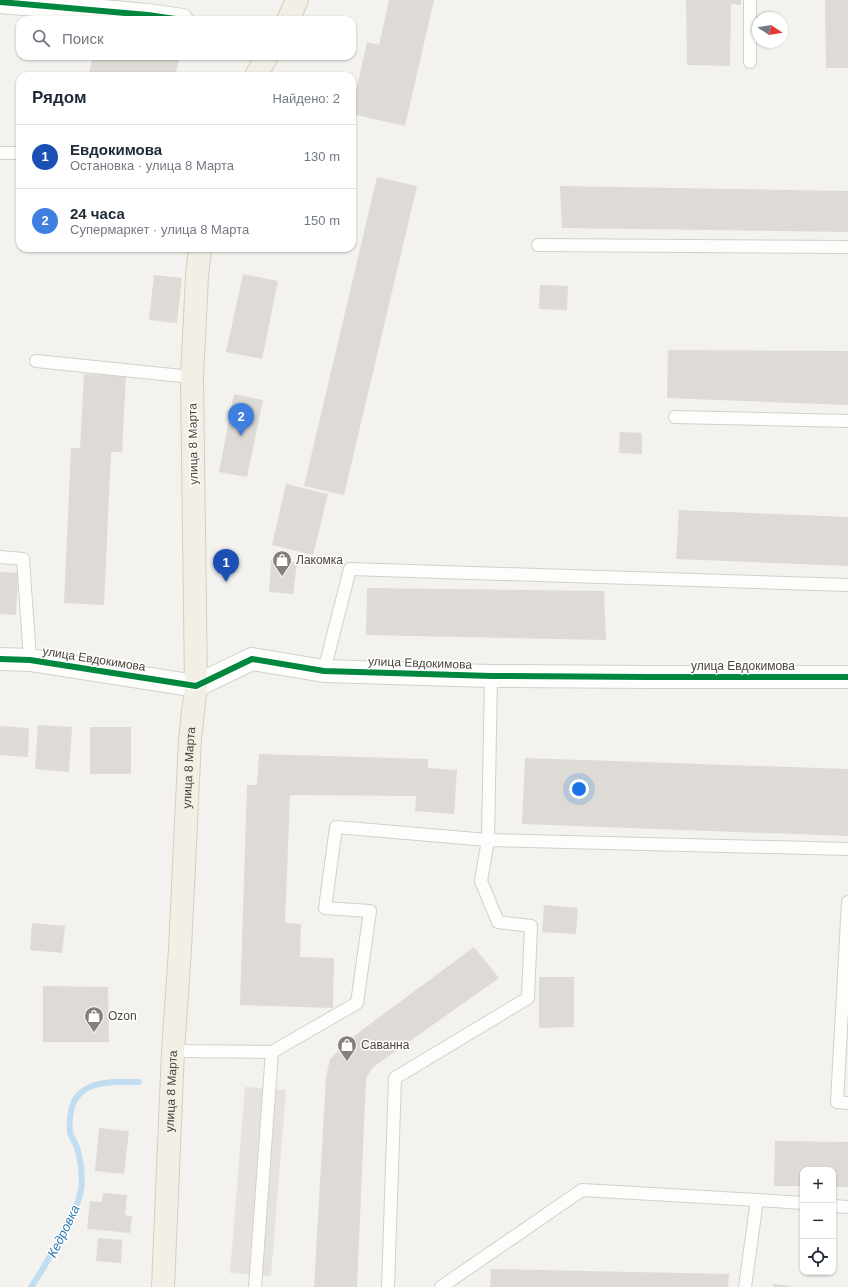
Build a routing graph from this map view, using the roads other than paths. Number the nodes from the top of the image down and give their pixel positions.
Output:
1 (297, 0) edge
2 (750, 0) edge
3 (0, 2) edge
4 (155, 16) edge
5 (290, 16) edge
6 (265, 60) edge
7 (750, 62) dead end
8 (258, 72) edge
9 (0, 153) edge
10 (16, 153) edge
11 (538, 245) dead end
12 (848, 247) edge
13 (200, 252) edge
14 (36, 361) dead end
15 (192, 377) junction
16 (675, 417) dead end
17 (848, 421) edge
18 (0, 557) edge
19 (848, 585) edge
20 (0, 659) edge
21 (30, 660) junction
22 (324, 671) junction
23 (491, 676) junction
24 (848, 677) edge
25 (196, 686) junction
26 (488, 840) junction
27 (848, 849) edge
28 (848, 902) edge
29 (173, 1051) junction
30 (272, 1052) junction
31 (848, 1103) edge
32 (757, 1200) junction
33 (800, 1203) edge
34 (836, 1206) edge
35 (848, 1207) edge
36 (163, 1287) edge
37 (255, 1287) edge
38 (388, 1287) edge
39 (441, 1287) edge
40 (745, 1287) edge

1 - 5 main road
2 - 7 lane
3 - 4 street
6 - 8 main road
9 - 10 lane
11 - 12 lane
13 - 15 main road, улица 8 Марта
14 - 15 lane
15 - 25 main road, улица 8 Марта
16 - 17 lane
18 - 21 lane
19 - 22 lane
20 - 21 street, улица Евдокимова
21 - 25 street, улица Евдокимова
22 - 23 street, улица Евдокимова
22 - 25 street, улица Евдокимова
23 - 24 street, улица Евдокимова
23 - 26 lane
25 - 29 main road, улица 8 Марта
26 - 27 lane
26 - 30 lane
26 - 38 lane
28 - 31 lane
29 - 30 lane
29 - 36 main road, улица 8 Марта
30 - 37 lane
32 - 33 lane
32 - 39 lane
32 - 40 lane
34 - 35 lane

